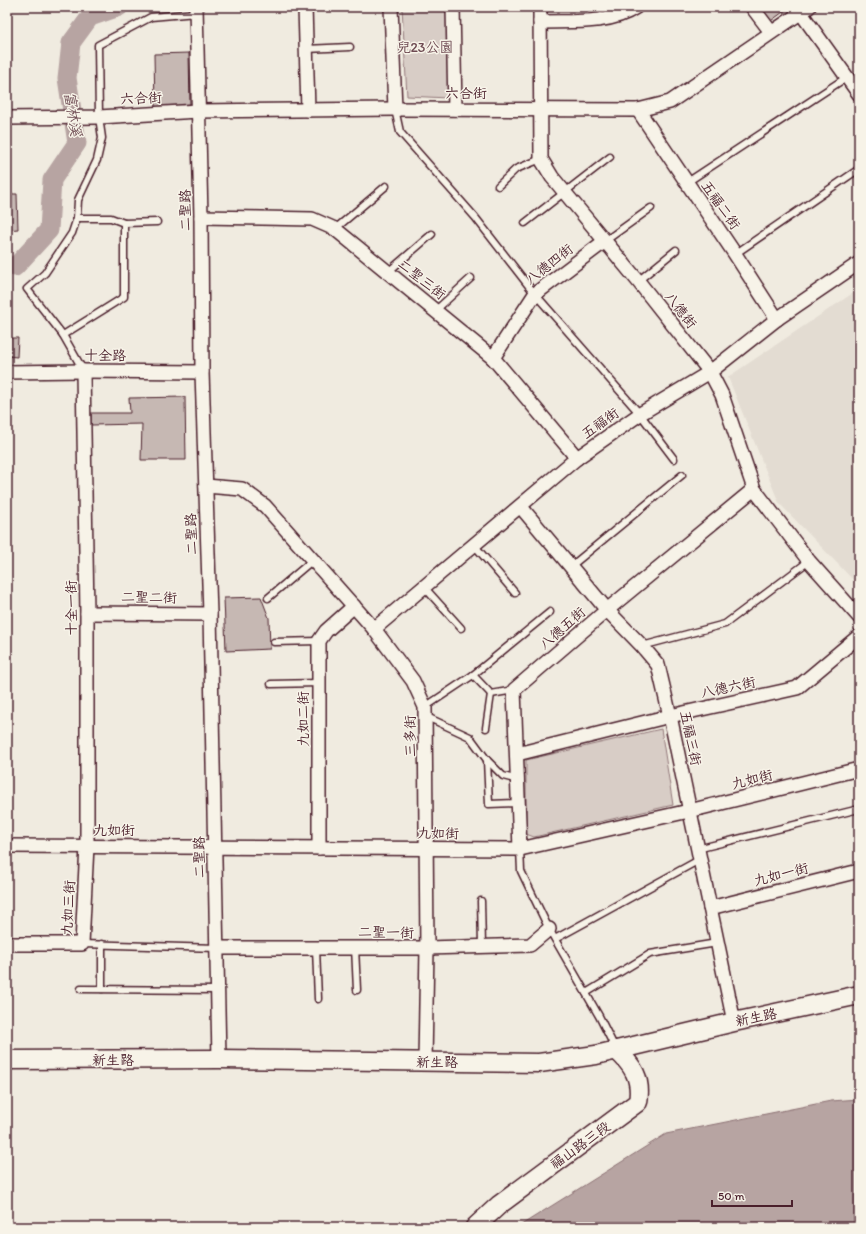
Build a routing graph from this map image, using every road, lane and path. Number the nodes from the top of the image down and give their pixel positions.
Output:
1 (305, 7) edge
2 (391, 7) edge
3 (453, 7) edge
4 (540, 7) edge
5 (636, 7) edge
6 (752, 7) edge
7 (196, 10) edge
8 (805, 10) edge
9 (540, 22) junction
10 (771, 32) junction
11 (350, 47) dead end
12 (305, 49) junction
13 (847, 78) junction
14 (859, 94) edge
15 (395, 109) junction
16 (455, 109) junction
17 (540, 109) junction
18 (308, 110) junction
19 (638, 110) junction
20 (198, 111) junction
21 (96, 117) junction
22 (7, 118) edge
23 (610, 157) dead end
24 (541, 159) junction
25 (859, 169) edge
26 (686, 183) junction
27 (386, 186) dead end
28 (498, 186) dead end
29 (565, 192) junction
30 (652, 208) dead end
31 (201, 217) junction
32 (77, 218) junction
33 (156, 222) dead end
34 (124, 223) junction
35 (525, 223) dead end
36 (335, 229) junction
37 (432, 234) dead end
38 (605, 241) junction
39 (676, 250) dead end
40 (735, 254) junction
41 (858, 266) edge
42 (388, 272) junction
43 (471, 278) dead end
44 (638, 281) junction
45 (534, 294) junction
46 (436, 310) junction
47 (777, 319) junction
48 (63, 335) junction
49 (493, 358) junction
50 (83, 371) junction
51 (7, 372) edge
52 (202, 372) junction
53 (710, 372) junction
54 (640, 414) junction
55 (577, 458) junction
56 (674, 459) dead end
57 (682, 475) dead end
58 (206, 486) junction
59 (754, 489) junction
60 (521, 507) junction
61 (475, 546) junction
62 (314, 559) junction
63 (809, 561) junction
64 (570, 566) junction
65 (425, 588) junction
66 (516, 593) dead end
67 (268, 598) dead end
68 (354, 606) junction
69 (607, 610) junction
70 (550, 612) dead end
71 (87, 613) junction
72 (210, 614) junction
73 (859, 617) edge
74 (461, 628) dead end
75 (374, 629) junction
76 (859, 636) edge
77 (319, 640) junction
78 (274, 642) dead end
79 (642, 646) junction
80 (473, 675) junction
81 (319, 683) junction
82 (271, 684) dead end
83 (514, 690) junction
84 (491, 694) junction
85 (426, 712) junction
86 (670, 716) junction
87 (486, 728) dead end
88 (516, 754) junction
89 (487, 760) junction
90 (859, 769) edge
91 (518, 780) junction
92 (518, 803) junction
93 (859, 809) edge
94 (689, 811) junction
95 (7, 846) edge
96 (87, 846) junction
97 (215, 846) junction
98 (319, 848) junction
99 (426, 849) junction
100 (520, 849) junction
101 (698, 854) junction
102 (859, 870) edge
103 (481, 901) dead end
104 (710, 908) junction
105 (552, 934) junction
106 (7, 944) edge
107 (82, 944) junction
108 (102, 944) junction
109 (717, 944) junction
110 (482, 946) junction
111 (355, 947) junction
112 (217, 948) junction
113 (316, 948) junction
114 (427, 948) junction
115 (81, 989) dead end
116 (102, 989) junction
117 (218, 990) junction
118 (357, 990) dead end
119 (586, 993) junction
120 (859, 995) edge
121 (318, 999) dead end
122 (734, 1022) junction
123 (616, 1050) junction
124 (219, 1059) junction
125 (7, 1060) edge
126 (425, 1062) junction
127 (475, 1227) edge

1 - 12 street
2 - 15 street
3 - 16 street
4 - 9 street
5 - 9 street
6 - 10 street
7 - 20 street, 二聖路
7 - 21 lane
8 - 10 street, 六合街
8 - 13 street
9 - 17 street
10 - 19 street, 六合街
11 - 12 lane
12 - 18 street
13 - 14 street
13 - 26 lane
15 - 16 street, 六合街
15 - 18 street, 六合街
15 - 45 lane
16 - 17 street, 六合街
17 - 19 street, 六合街
17 - 24 street
18 - 20 street, 六合街
19 - 26 street, 五福二街
20 - 21 street, 六合街
20 - 31 street, 二聖路
21 - 22 street, 六合街
21 - 32 lane
23 - 29 lane
24 - 28 lane
24 - 29 street, 八德街
25 - 40 lane
26 - 40 street, 五福二街
27 - 36 lane
29 - 35 lane
29 - 38 street, 八德街
30 - 38 lane
31 - 36 street, 二聖三街
31 - 52 street, 二聖路
32 - 34 lane
32 - 48 lane
33 - 34 lane
34 - 48 lane
36 - 42 street, 二聖三街
37 - 42 lane
38 - 44 street, 八德街
38 - 45 street, 八德四街
39 - 44 lane
40 - 47 street, 五福二街
41 - 47 street, 五福街
42 - 46 street, 二聖三街
43 - 46 lane
44 - 53 street, 八德街
45 - 49 street, 八德四街
45 - 54 lane
46 - 49 street, 二聖三街
47 - 53 street, 五福街
48 - 50 lane
49 - 55 street, 二聖三街
50 - 51 street, 十全路
50 - 52 street, 十全路
50 - 71 street, 十全一街
52 - 58 street, 二聖路
53 - 54 street, 五福街
53 - 59 street, 八德街
54 - 55 street, 五福街
54 - 56 lane
55 - 60 street, 五福街
57 - 64 lane
58 - 62 street, 三多街
58 - 72 street, 二聖路
59 - 63 street, 八德街
59 - 69 street, 八德五街
60 - 61 street, 五福街
60 - 64 street, 五福三街
61 - 65 street, 五福街
61 - 66 lane
62 - 67 lane
62 - 68 street, 三多街
63 - 73 street, 八德街
63 - 79 lane
64 - 69 street, 五福三街
65 - 74 lane
65 - 75 street, 五福街
68 - 75 street, 三多街
68 - 77 street
69 - 79 street, 五福三街
69 - 83 street, 八德五街
70 - 80 lane
71 - 72 street, 二聖二街
71 - 96 street, 十全一街
72 - 97 street, 二聖路
75 - 85 street, 三多街
76 - 86 street, 八德六街
77 - 78 lane
77 - 81 street, 九如二街
79 - 86 street, 五福三街
80 - 84 lane
80 - 85 lane
81 - 82 lane
81 - 98 street, 九如二街
83 - 84 lane
83 - 88 street
84 - 87 lane
85 - 89 lane
85 - 99 street, 三多街
86 - 88 street, 八德六街
86 - 94 street, 五福三街
88 - 91 street
89 - 91 lane
89 - 92 lane
90 - 94 street, 九如街
91 - 92 street
92 - 100 street
93 - 101 lane
94 - 100 street, 九如街
94 - 101 street, 五福三街
95 - 96 street, 九如街
96 - 97 street, 九如街
96 - 107 street, 九如三街
97 - 98 street, 九如街
97 - 112 street, 二聖路
98 - 99 street, 九如街
99 - 100 street, 九如街
99 - 114 street, 三多街
100 - 105 lane
101 - 104 street, 五福三街
101 - 105 lane
102 - 104 street, 九如一街
103 - 110 lane
104 - 109 street, 五福三街
105 - 110 street, 二聖一街
105 - 119 lane
106 - 107 street, 九如三街
107 - 108 lane
108 - 112 lane
108 - 116 lane
109 - 119 lane
109 - 122 street, 五福三街
110 - 114 street, 二聖一街
111 - 113 street, 二聖一街
111 - 114 street, 二聖一街
111 - 118 lane
112 - 113 street, 二聖一街
112 - 117 street, 二聖路
113 - 121 lane
114 - 126 street, 三多街
115 - 116 lane
116 - 117 lane
117 - 124 street, 二聖路
119 - 123 lane
120 - 122 street, 新生路
122 - 123 street, 新生路
123 - 126 street, 新生路
123 - 127 street, 福山路三段
124 - 125 street, 新生路
124 - 126 street, 新生路

